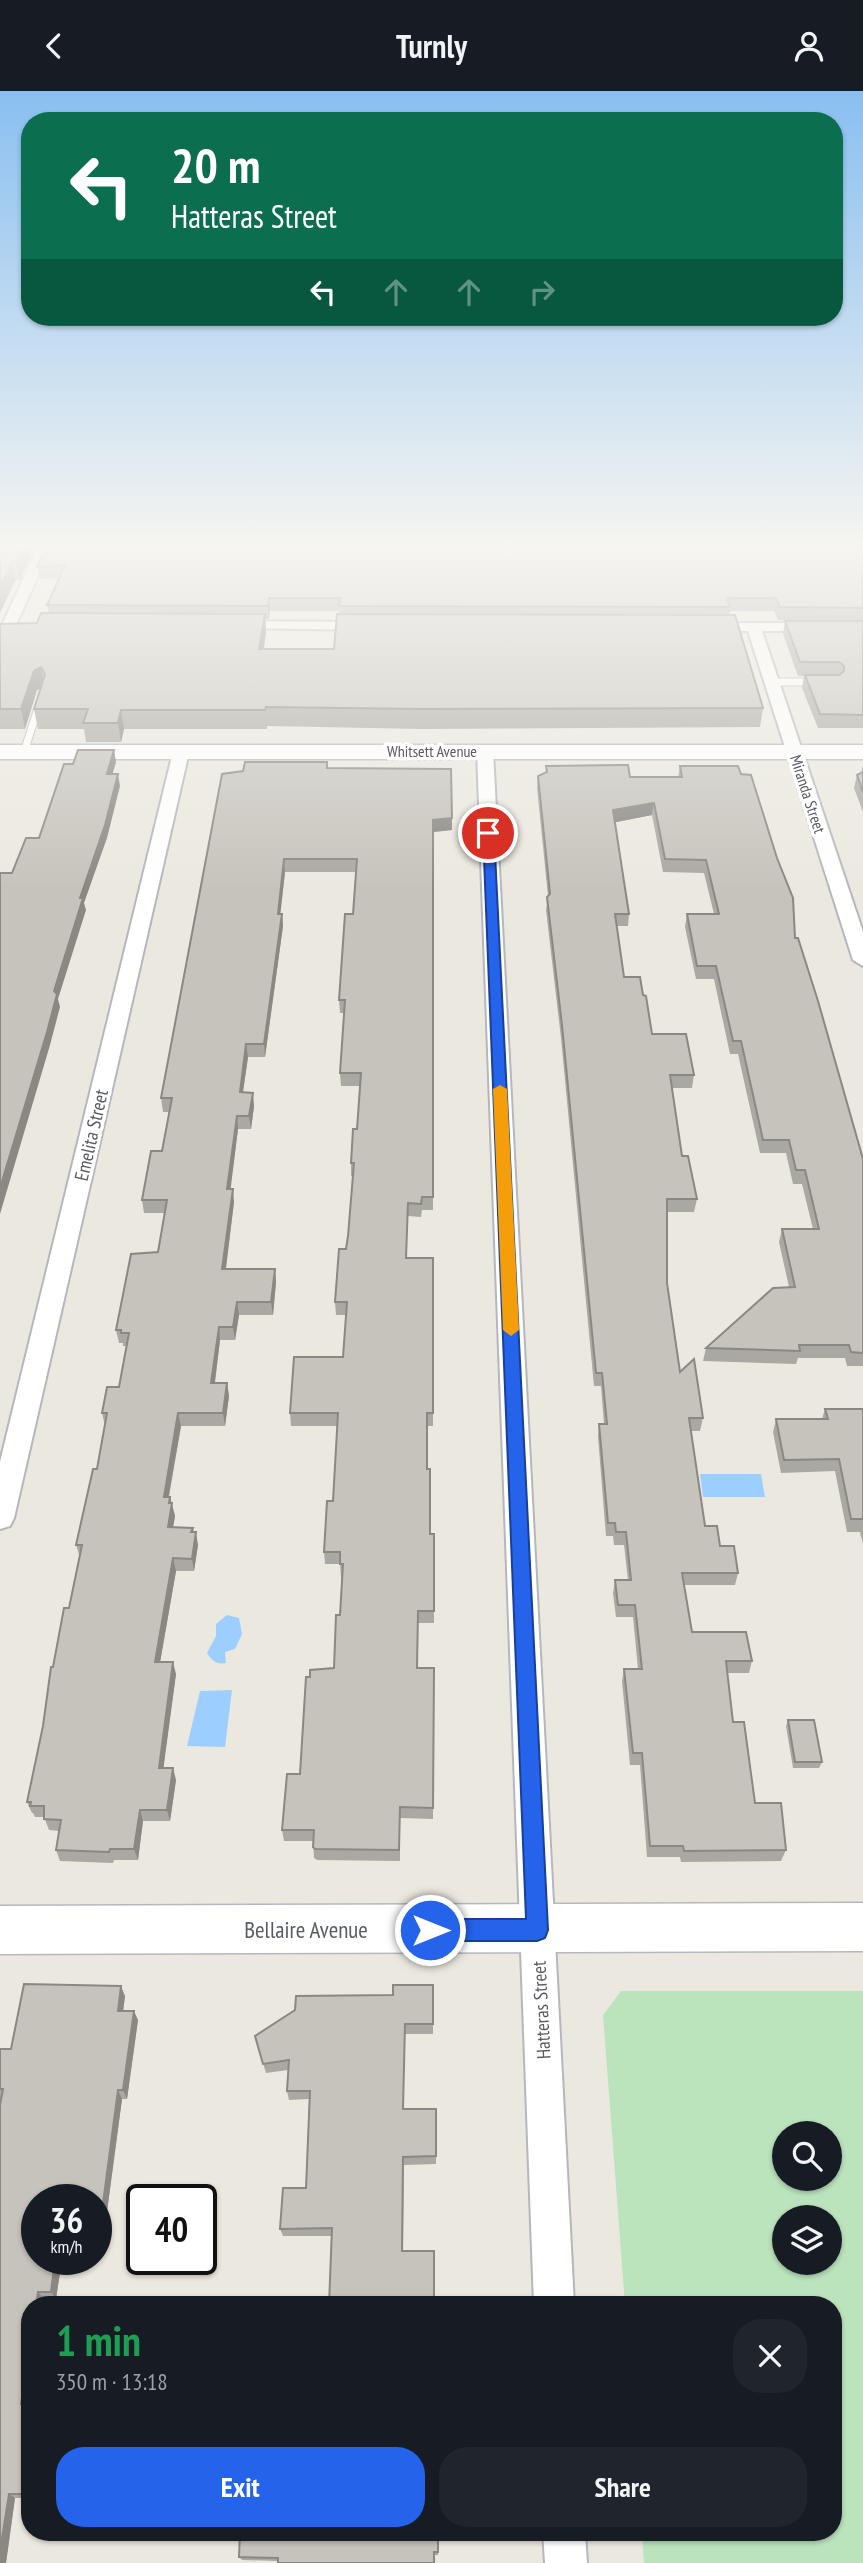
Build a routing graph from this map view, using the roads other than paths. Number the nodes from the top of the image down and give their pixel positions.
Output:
1 (764, 658) edge
2 (772, 682) junction
3 (824, 682) edge
4 (43, 692) edge
5 (485, 751) junction
6 (0, 752) edge
7 (24, 752) junction
8 (181, 752) junction
9 (794, 753) junction
10 (863, 753) edge
11 (863, 960) edge
12 (0, 1518) edge
13 (863, 1927) edge
14 (0, 1930) edge
15 (537, 1930) junction
16 (554, 2296) edge
17 (565, 2541) edge
18 (566, 2563) edge

1 - 2 street, Miranda Street
2 - 3 lane
2 - 9 street, Miranda Street
4 - 7 lane
5 - 8 main road, Whitsett Avenue
5 - 9 main road, Whitsett Avenue
5 - 15 street, Hatteras Street
6 - 7 main road, Whitsett Avenue
7 - 8 main road, Whitsett Avenue
8 - 12 street, Emelita Street
9 - 10 main road, Whitsett Avenue
9 - 11 street, Miranda Street
13 - 15 main road, Bellaire Avenue
14 - 15 main road, Bellaire Avenue
15 - 16 street, Hatteras Street
17 - 18 street

